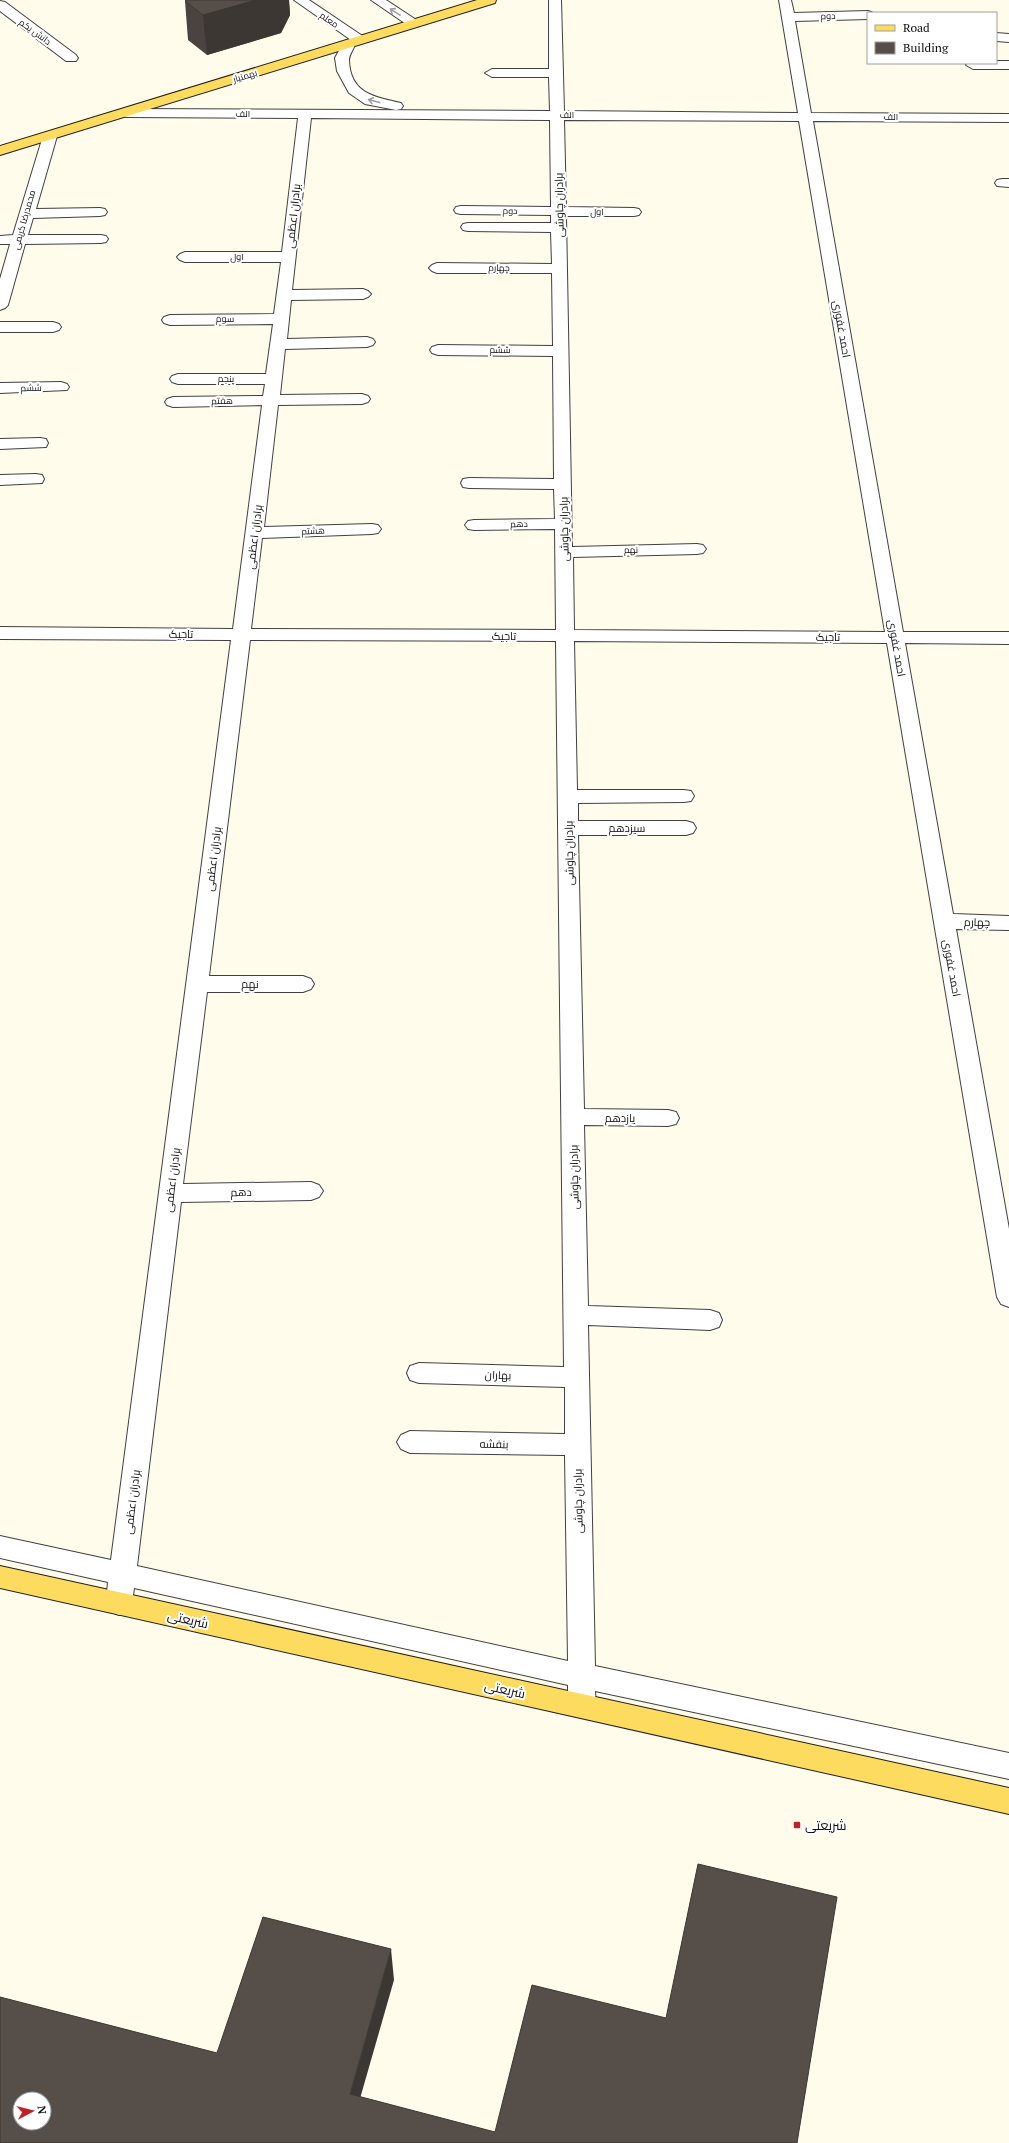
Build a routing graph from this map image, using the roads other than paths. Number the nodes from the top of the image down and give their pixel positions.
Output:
1 (300, 0) edge
2 (377, 0) edge
3 (490, 0) edge
4 (555, 0) edge
5 (0, 6) edge
6 (786, 9) edge
7 (867, 16) edge
8 (414, 23) junction
9 (997, 38) edge
10 (1009, 38) edge
11 (354, 42) junction
12 (71, 58) dead end
13 (974, 65) dead end
14 (1009, 65) edge
15 (492, 73) dead end
16 (557, 73) junction
17 (126, 113) junction
18 (305, 114) junction
19 (440, 115) junction
20 (558, 115) junction
21 (806, 116) junction
22 (1009, 118) edge
23 (50, 136) junction
24 (0, 151) edge
25 (461, 210) dead end
26 (100, 212) dead end
27 (634, 212) dead end
28 (26, 214) junction
29 (559, 220) junction
30 (468, 227) dead end
31 (101, 239) dead end
32 (0, 240) edge
33 (18, 240) junction
34 (185, 257) dead end
35 (289, 257) junction
36 (437, 268) dead end
37 (560, 269) junction
38 (363, 294) dead end
39 (284, 295) junction
40 (1, 296) edge
41 (281, 319) junction
42 (170, 320) dead end
43 (0, 327) edge
44 (53, 327) dead end
45 (367, 342) dead end
46 (278, 344) junction
47 (438, 350) dead end
48 (561, 351) junction
49 (178, 378) dead end
50 (273, 379) junction
51 (61, 387) dead end
52 (0, 388) edge
53 (362, 399) dead end
54 (271, 401) junction
55 (173, 402) dead end
56 (40, 443) dead end
57 (0, 444) edge
58 (36, 479) dead end
59 (0, 480) edge
60 (469, 483) dead end
61 (563, 484) junction
62 (564, 524) junction
63 (474, 525) dead end
64 (372, 529) dead end
65 (254, 532) junction
66 (697, 549) dead end
67 (564, 552) junction
68 (0, 633) edge
69 (241, 635) junction
70 (566, 636) junction
71 (895, 638) junction
72 (1009, 638) edge
73 (684, 796) dead end
74 (568, 797) junction
75 (569, 828) junction
76 (686, 828) dead end
77 (944, 921) junction
78 (1009, 923) edge
79 (197, 984) junction
80 (303, 984) dead end
81 (573, 1117) junction
82 (668, 1118) dead end
83 (311, 1191) dead end
84 (171, 1193) junction
85 (1009, 1297) edge
86 (576, 1315) junction
87 (710, 1320) dead end
88 (419, 1373) dead end
89 (577, 1377) junction
90 (410, 1442) dead end
91 (577, 1445) junction
92 (0, 1547) edge
93 (123, 1574) junction
94 (0, 1577) edge
95 (119, 1603) junction
96 (582, 1676) junction
97 (582, 1706) junction
98 (1009, 1766) edge
99 (1009, 1801) edge

1 - 11 street, معلم
8 -> 2 street
3 - 8 main road, بهمنیار
4 - 16 street, برادران چاوشی
5 - 12 street, دانش یکم
6 - 7 street, دوم
6 - 21 street, احمد غفوری
8 - 11 main road, بهمنیار
9 - 10 street
11 - 17 main road, بهمنیار
19 -> 11 street
13 - 14 street
15 - 16 street
16 - 20 street, برادران چاوشی
17 - 18 street, الف
17 - 23 main road, بهمنیار
18 - 19 street, الف
18 - 35 street, برادران اعظمی
19 - 20 street, الف
20 - 21 street, الف
20 - 29 street, برادران چاوشی
21 - 22 street, الف
21 - 71 street, احمد غفوری
23 - 24 main road, بهمنیار
23 - 28 street, محمدرضا کریمی
25 - 29 street, دوم
26 - 28 street
27 - 29 street, اول
28 - 33 street, محمدرضا کریمی
29 - 30 street
29 - 37 street, برادران چاوشی
31 - 33 street
32 - 33 street
33 - 40 street, محمدرضا کریمی
34 - 35 street, اول
35 - 39 street, برادران اعظمی
36 - 37 street, چهارم
37 - 48 street, برادران چاوشی
38 - 39 street
39 - 41 street, برادران اعظمی
41 - 42 street, سوم
41 - 46 street, برادران اعظمی
43 - 44 street
45 - 46 street
46 - 50 street, برادران اعظمی
47 - 48 street, ششم
48 - 61 street, برادران چاوشی
49 - 50 street, پنجم
50 - 54 street, برادران اعظمی
51 - 52 street, ششم
53 - 54 street
54 - 55 street, هفتم
54 - 65 street, برادران اعظمی
56 - 57 street
58 - 59 street
60 - 61 street
61 - 62 street, برادران چاوشی
62 - 63 street, دهم
62 - 67 street, برادران چاوشی
64 - 65 street, هشتم
65 - 69 street, برادران اعظمی
66 - 67 street, نهم
67 - 70 street, برادران چاوشی
68 - 69 street, تاجیک
69 - 70 street, تاجیک
69 - 79 street, برادران اعظمی
70 - 71 street, تاجیک
70 - 74 street, برادران چاوشی
71 - 72 street, تاجیک
71 - 77 street, احمد غفوری
73 - 74 street
74 - 75 street, برادران چاوشی
75 - 76 street, سیزدهم
75 - 81 street, برادران چاوشی
77 - 78 street, چهارم
77 - 85 street, احمد غفوری
79 - 80 street, نهم
79 - 84 street, برادران اعظمی
81 - 82 street, یازدهم
81 - 86 street, برادران چاوشی
83 - 84 street, دهم
84 - 93 street, برادران اعظمی
86 - 87 street
86 - 89 street, برادران چاوشی
88 - 89 street, بهاران
89 - 91 street, برادران چاوشی
90 - 91 street, بنفشه
91 - 96 street, برادران چاوشی
92 - 93 street
93 - 95 street, برادران اعظمی
93 - 96 street
94 - 95 main road, شریعتی
95 - 97 main road, شریعتی
96 - 97 street, برادران چاوشی
96 - 98 street
97 - 99 main road, شریعتی

